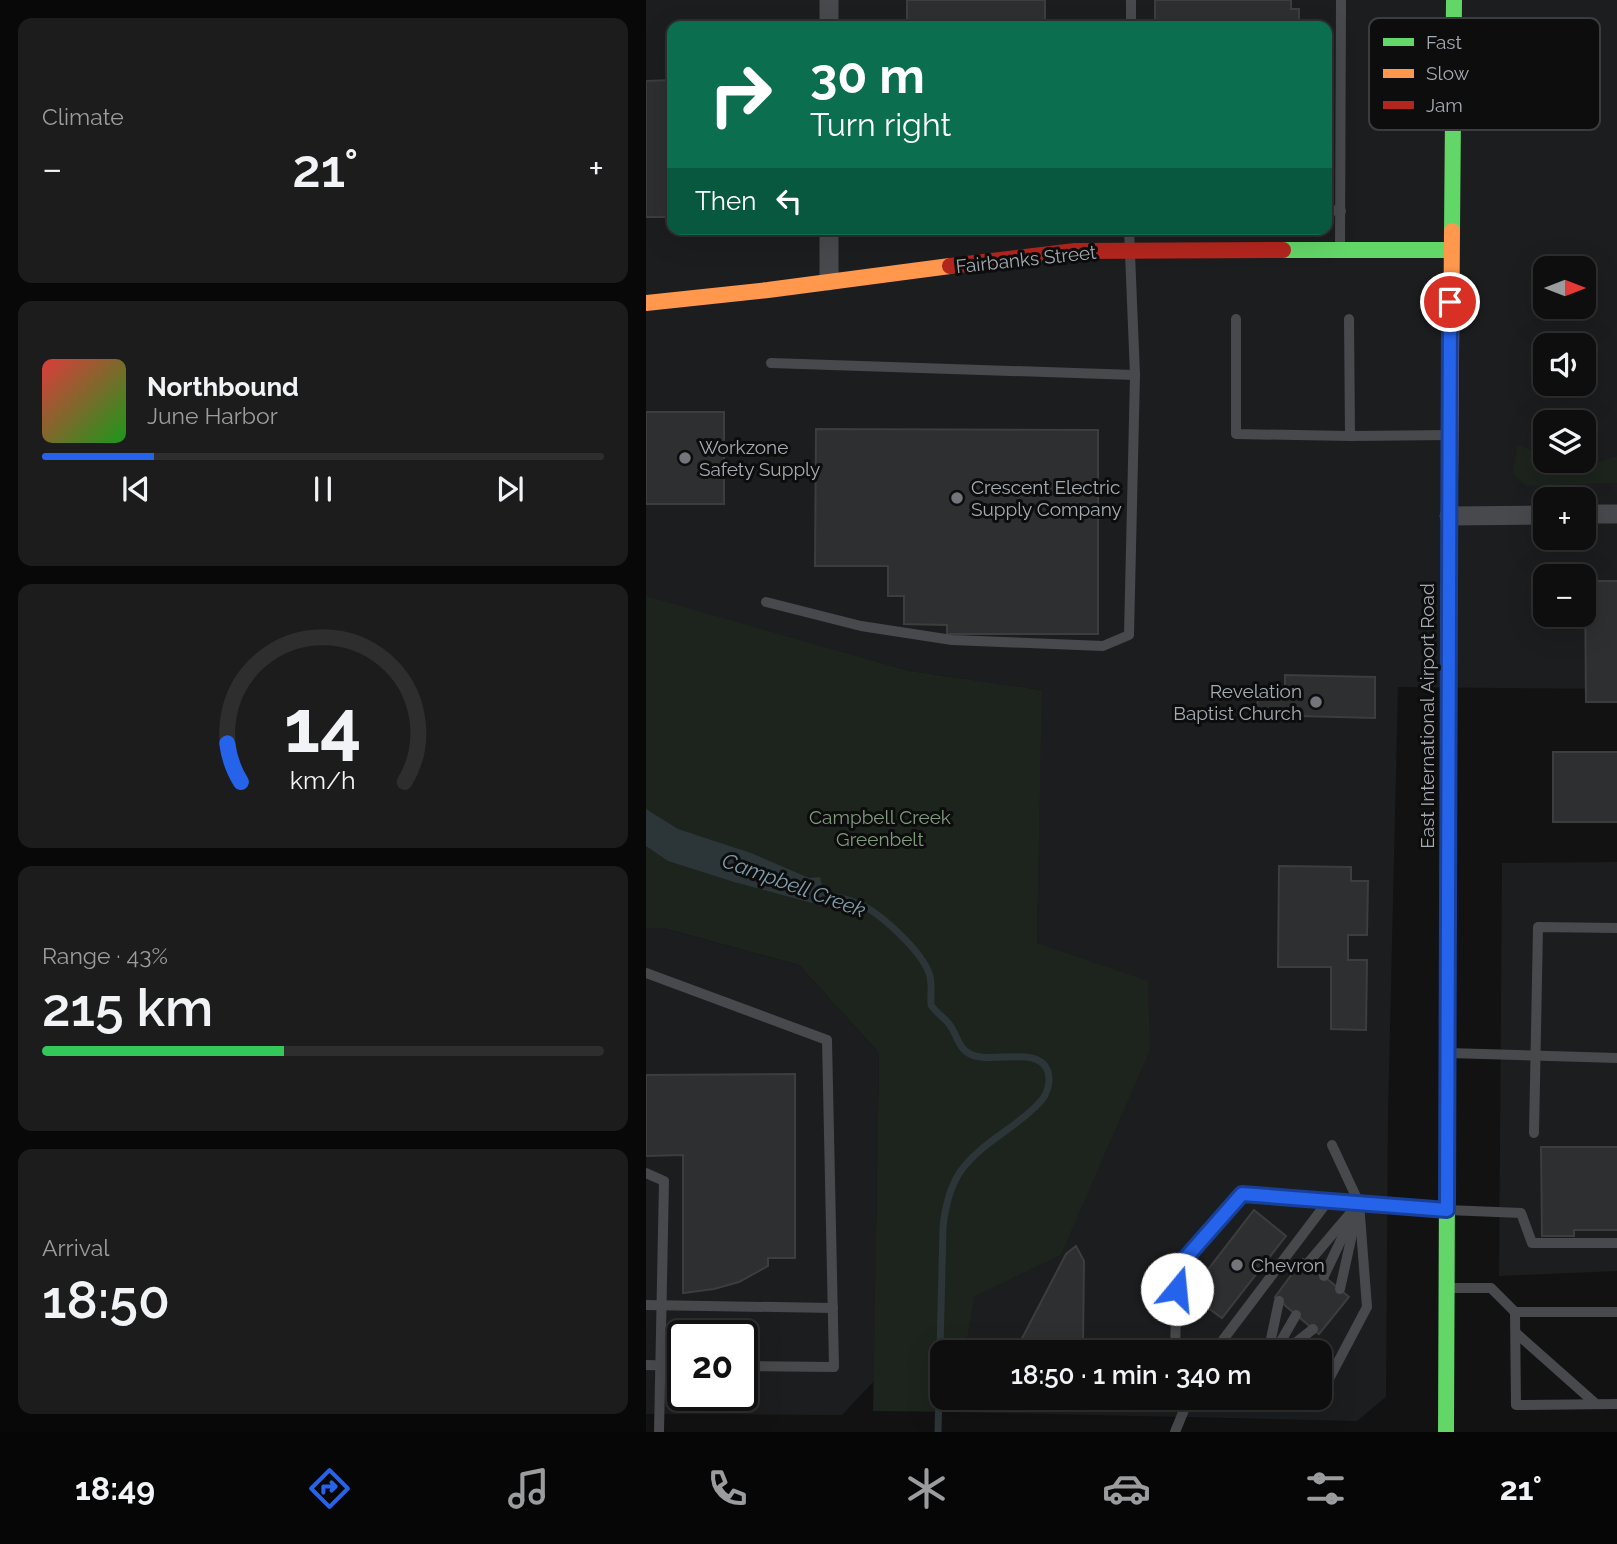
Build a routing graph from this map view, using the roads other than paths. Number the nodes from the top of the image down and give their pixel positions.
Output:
1 (829, 0) edge
2 (1131, 0) edge
3 (1341, 0) edge
4 (1454, 0) edge
5 (1454, 18) edge
6 (829, 21) edge
7 (1131, 21) edge
8 (1452, 130) edge
9 (1332, 210) edge
10 (1341, 211) junction
11 (829, 235) edge
12 (1130, 235) edge
13 (1340, 250) junction
14 (1451, 250) junction
15 (1131, 251) junction
16 (829, 281) junction
17 (646, 303) edge
18 (1236, 319) dead end
19 (1350, 319) dead end
20 (771, 363) dead end
21 (1135, 375) junction
22 (1450, 435) junction
23 (1350, 436) junction
24 (1596, 514) edge
25 (1617, 514) edge
26 (1533, 515) edge
27 (1449, 516) junction
28 (766, 602) dead end
29 (1617, 928) edge
30 (646, 973) edge
31 (1447, 1053) junction
32 (1534, 1056) junction
33 (1617, 1058) edge
34 (1534, 1133) dead end
35 (1332, 1145) dead end
36 (646, 1173) edge
37 (1328, 1201) junction
38 (1359, 1203) junction
39 (1447, 1210) junction
40 (1617, 1242) edge
41 (1308, 1263) dead end
42 (1324, 1276) dead end
43 (1448, 1288) junction
44 (1340, 1289) dead end
45 (1279, 1301) dead end
46 (646, 1305) edge
47 (661, 1305) junction
48 (833, 1308) junction
49 (1515, 1312) junction
50 (1617, 1312) edge
51 (1296, 1315) dead end
52 (1313, 1329) dead end
53 (1516, 1333) junction
54 (1174, 1340) edge
55 (1223, 1340) edge
56 (1271, 1340) edge
57 (1282, 1340) edge
58 (1299, 1340) edge
59 (646, 1366) edge
60 (660, 1366) junction
61 (667, 1366) edge
62 (758, 1366) edge
63 (1332, 1373) edge
64 (1617, 1404) edge
65 (1596, 1405) junction
66 (1184, 1410) edge
67 (659, 1432) edge
68 (1175, 1432) edge
69 (1446, 1432) edge

1 - 6 street
2 - 7 lane
3 - 10 lane
4 - 5 main road, East International Airport Road
8 - 14 main road, East International Airport Road
9 - 10 lane
10 - 13 lane
11 - 16 street
12 - 15 lane
13 - 14 main road, Fairbanks Street
13 - 15 main road, Fairbanks Street
14 - 22 main road, East International Airport Road
15 - 16 main road, Fairbanks Street
15 - 21 lane
16 - 17 main road, Fairbanks Street
18 - 23 lane
19 - 23 lane
20 - 21 lane
21 - 28 lane
22 - 23 lane
22 - 27 main road, East International Airport Road
24 - 25 street
26 - 27 street
27 - 31 main road, East International Airport Road
29 - 32 lane
30 - 48 lane
31 - 32 lane
31 - 39 main road, East International Airport Road
32 - 33 lane
32 - 34 lane
35 - 38 lane
36 - 47 lane
37 - 38 lane
37 - 54 lane
37 - 55 lane
38 - 39 lane
38 - 41 lane
38 - 42 lane
38 - 44 lane
38 - 63 lane
39 - 40 lane
39 - 43 main road, East International Airport Road
43 - 49 lane
43 - 69 main road, East International Airport Road
45 - 56 lane
46 - 47 lane
47 - 48 lane
47 - 60 lane
48 - 62 lane
49 - 50 lane
49 - 53 lane
51 - 57 lane
52 - 58 lane
53 - 65 lane
53 - 65 lane
59 - 60 lane
60 - 61 lane
60 - 67 lane
64 - 65 lane
66 - 68 lane

